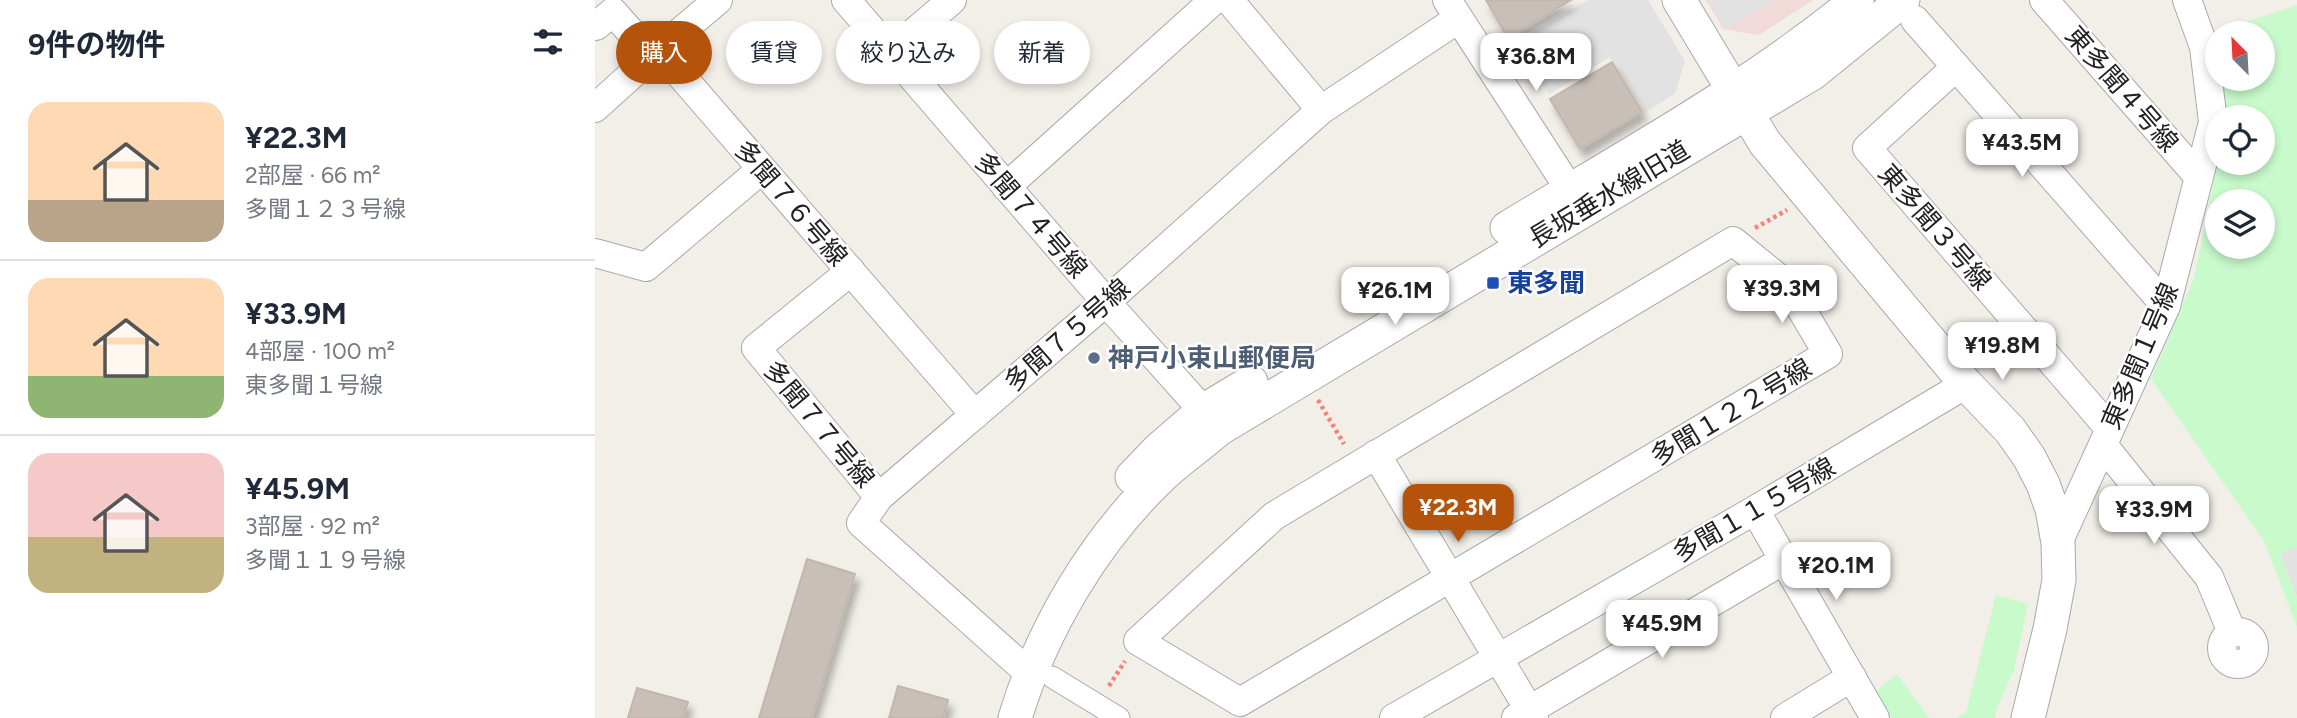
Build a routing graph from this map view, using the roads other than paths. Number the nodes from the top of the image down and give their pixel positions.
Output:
1 (719, 0) edge
2 (846, 0) edge
3 (952, 0) edge
4 (1214, 0) edge
5 (1229, 0) edge
6 (1679, 0) edge
7 (1857, 0) edge
8 (2044, 0) edge
9 (2187, 0) edge
10 (1453, 9) edge
11 (1909, 10) edge
12 (622, 21) edge
13 (694, 21) edge
14 (863, 21) edge
15 (927, 21) edge
16 (596, 26) edge
17 (1956, 67) junction
18 (621, 84) edge
19 (684, 84) edge
20 (917, 84) edge
21 (1740, 101) junction
22 (595, 108) edge
23 (1321, 110) junction
24 (762, 169) junction
25 (2199, 177) junction
26 (1006, 187) junction
27 (1575, 201) junction
28 (595, 253) edge
29 (851, 271) junction
30 (1106, 302) junction
31 (2166, 306) junction
32 (1966, 384) junction
33 (975, 415) junction
34 (1211, 420) junction
35 (2106, 437) junction
36 (1367, 460) junction
37 (879, 497) junction
38 (1755, 510) junction
39 (2058, 543) junction
40 (1784, 560) junction
41 (1450, 578) junction
42 (2232, 632) dead end
43 (1498, 658) junction
44 (1031, 670) junction
45 (1852, 677) junction
46 (1527, 715) edge
47 (990, 718) edge
48 (1015, 718) edge
49 (1119, 718) edge
50 (1394, 718) edge
51 (1785, 718) edge
52 (1875, 718) edge
53 (2028, 718) edge

1 - 13 street
2 - 14 street, 多聞７４号線
3 - 15 street
4 - 26 street
5 - 23 street
6 - 21 street
7 - 21 street, 長坂垂水線旧道
8 - 25 street, 東多聞４号線
9 - 25 street, 東多聞１号線
10 - 23 street, 多聞７５号線
10 - 27 street
11 - 17 street
11 - 21 street, 長坂垂水線旧道
12 - 16 street, 多聞７６号線
17 - 31 street
17 - 35 street, 東多聞３号線
18 - 22 street
19 - 24 street, 多聞７６号線
20 - 26 street, 多聞７４号線
21 - 27 street, 長坂垂水線旧道
21 - 32 street
23 - 30 street, 多聞７５号線
24 - 28 street
24 - 29 street, 多聞７６号線
25 - 31 street, 東多聞１号線
26 - 30 street, 多聞７４号線
27 - 34 street, 長坂垂水線旧道
29 - 33 street, 多聞７６号線
29 - 37 street, 多聞７７号線
30 - 33 street, 多聞７５号線
30 - 34 street, 多聞７４号線
31 - 35 street, 東多聞１号線
32 - 38 street, 多聞１１５号線
32 - 39 street
33 - 37 street, 多聞７５号線
34 - 44 street, 長坂垂水線旧道
35 - 39 street, 東多聞１号線
35 - 42 street
36 - 41 street
36 - 41 street, 多聞１２２号線
36 - 41 street, 多聞１２２号線
37 - 44 street, 多聞７５号線
38 - 40 street
38 - 43 street, 多聞１１５号線
39 - 53 street
40 - 45 street
40 - 46 street
41 - 43 street
43 - 46 street
43 - 50 street, 多聞１１５号線
44 - 47 street, 長坂垂水線旧道
44 - 48 street, 長坂垂水線旧道
44 - 49 street
45 - 51 street
45 - 52 street

